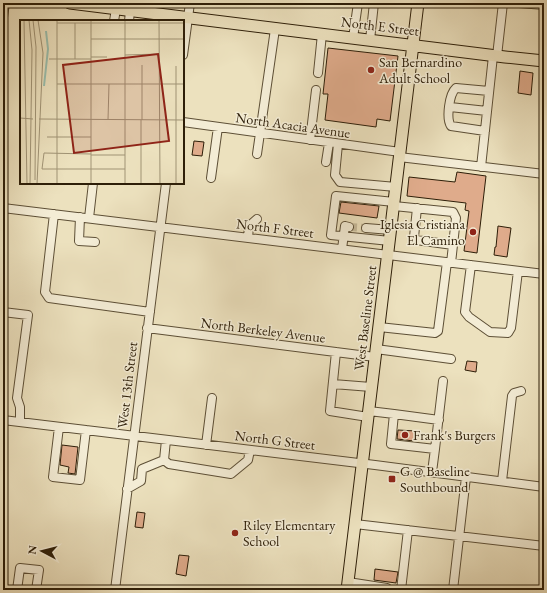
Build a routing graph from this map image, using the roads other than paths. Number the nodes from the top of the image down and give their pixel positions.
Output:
1 (5, 3) edge
2 (70, 3) edge
3 (190, 3) edge
4 (358, 3) edge
5 (374, 3) edge
6 (418, 3) edge
7 (504, 3) edge
8 (519, 3) edge
9 (544, 5) edge
10 (116, 9) junction
11 (134, 12) edge
12 (3, 17) edge
13 (188, 18) junction
14 (114, 20) edge
15 (275, 28) junction
16 (322, 34) junction
17 (353, 38) junction
18 (370, 40) junction
19 (413, 46) junction
20 (184, 48) edge
21 (495, 56) junction
22 (544, 61) edge
23 (318, 73) dead end
24 (316, 90) dead end
25 (489, 91) junction
26 (450, 107) junction
27 (487, 111) junction
28 (184, 122) edge
29 (218, 127) junction
30 (485, 131) junction
31 (259, 133) junction
32 (310, 140) junction
33 (329, 143) junction
34 (338, 144) junction
35 (257, 154) dead end
36 (400, 155) junction
37 (326, 162) dead end
38 (481, 167) junction
39 (544, 174) edge
40 (211, 178) dead end
41 (93, 184) edge
42 (166, 184) edge
43 (396, 187) junction
44 (394, 204) junction
45 (3, 208) edge
46 (417, 208) junction
47 (54, 214) junction
48 (80, 217) junction
49 (89, 218) junction
50 (257, 219) dead end
51 (349, 226) dead end
52 (160, 227) junction
53 (366, 228) tunnel mouth
54 (344, 236) junction
55 (390, 236) junction
56 (248, 238) junction
57 (95, 242) dead end
58 (453, 245) junction
59 (342, 249) junction
60 (388, 255) junction
61 (449, 262) junction
62 (471, 265) junction
63 (518, 271) junction
64 (544, 274) edge
65 (3, 312) edge
66 (150, 312) junction
67 (379, 327) junction
68 (148, 328) junction
69 (336, 352) junction
70 (376, 353) junction
71 (451, 359) dead end
72 (443, 381) dead end
73 (333, 384) junction
74 (371, 387) junction
75 (521, 391) dead end
76 (212, 398) dead end
77 (368, 414) junction
78 (394, 414) junction
79 (3, 420) edge
80 (439, 420) junction
81 (20, 422) junction
82 (59, 427) junction
83 (86, 430) junction
84 (134, 436) junction
85 (166, 440) junction
86 (206, 445) junction
87 (435, 449) junction
88 (250, 450) junction
89 (164, 460) junction
90 (362, 463) junction
91 (432, 472) junction
92 (466, 477) junction
93 (502, 481) junction
94 (544, 487) edge
95 (127, 489) junction
96 (355, 524) junction
97 (408, 530) junction
98 (459, 536) junction
99 (544, 546) edge
100 (347, 586) edge
101 (387, 588) dead end
102 (17, 590) edge
103 (36, 590) edge
104 (115, 590) edge
105 (401, 590) edge
106 (453, 590) edge

1 - 12 street
2 - 10 main road
3 - 13 street
4 - 17 street
5 - 18 street
6 - 19 main road, West Baseline Street
7 - 21 street
8 - 9 street
10 - 11 main road
10 - 14 street
11 - 13 main road, North E Street
13 - 15 main road, North E Street
13 - 20 street
15 - 16 main road, North E Street
15 - 31 street
16 - 17 main road, North E Street
16 - 23 street
17 - 18 main road, North E Street
18 - 19 main road, North E Street
19 - 21 main road, North E Street
19 - 36 main road, West Baseline Street
21 - 22 main road, North E Street
21 - 25 street
24 - 32 street
25 - 26 street
25 - 27 street
26 - 27 street
26 - 30 street
27 - 30 street
28 - 29 street, North Acacia Avenue
29 - 31 street, North Acacia Avenue
29 - 40 street
30 - 38 street
31 - 32 street, North Acacia Avenue
31 - 35 street
32 - 33 street, North Acacia Avenue
33 - 34 street, North Acacia Avenue
33 - 37 street
34 - 36 street, North Acacia Avenue
34 - 43 street
36 - 38 street, North Acacia Avenue
36 - 43 main road, West Baseline Street
38 - 39 street, North Acacia Avenue
41 - 49 street
42 - 52 street, West 13th Street
43 - 44 main road, West Baseline Street
44 - 46 street
44 - 54 street
44 - 55 main road, West Baseline Street
45 - 47 street, North F Street
46 - 58 street
46 - 58 street
47 - 48 street, North F Street
47 - 66 street
48 - 49 street, North F Street
48 - 57 street
49 - 52 street, North F Street
50 - 56 street
51 - 54 street
52 - 56 street, North F Street
52 - 66 street, West 13th Street
53 - 55 street
54 - 55 street
54 - 59 street
55 - 60 main road, West Baseline Street
56 - 59 street, North F Street
58 - 61 street
59 - 60 street, North F Street
60 - 61 street, North F Street
60 - 67 main road, West Baseline Street
61 - 62 street, North F Street
61 - 67 street
62 - 63 street, North F Street
62 - 63 street
63 - 64 street, North F Street
65 - 81 street
66 - 68 street, West 13th Street
67 - 70 main road, West Baseline Street
68 - 69 street, North Berkeley Avenue
68 - 84 street, West 13th Street
69 - 70 street, North Berkeley Avenue
69 - 73 street
70 - 71 street, North Berkeley Avenue
70 - 74 main road, West Baseline Street
72 - 80 street
73 - 74 street
73 - 77 street
74 - 77 main road, West Baseline Street
75 - 93 street
76 - 86 street
77 - 78 street
77 - 90 main road, West Baseline Street
78 - 80 street
78 - 87 street
79 - 81 street, North G Street
80 - 87 street
81 - 82 street, North G Street
82 - 83 street, North G Street
82 - 83 street
83 - 84 street, North G Street
84 - 85 street, North G Street
84 - 95 street, West 13th Street
85 - 86 street, North G Street
85 - 89 street
86 - 88 street, North G Street
87 - 91 street
88 - 89 street
88 - 90 street, North G Street
89 - 95 street
90 - 91 street, North G Street
90 - 96 main road, West Baseline Street
91 - 92 street, North G Street
92 - 93 street, North G Street
92 - 98 street
93 - 94 street, North G Street
95 - 104 street, West 13th Street
96 - 97 street
96 - 100 main road, West Baseline Street
97 - 98 street
97 - 105 street
98 - 99 street
98 - 106 street
100 - 101 street
102 - 103 street

